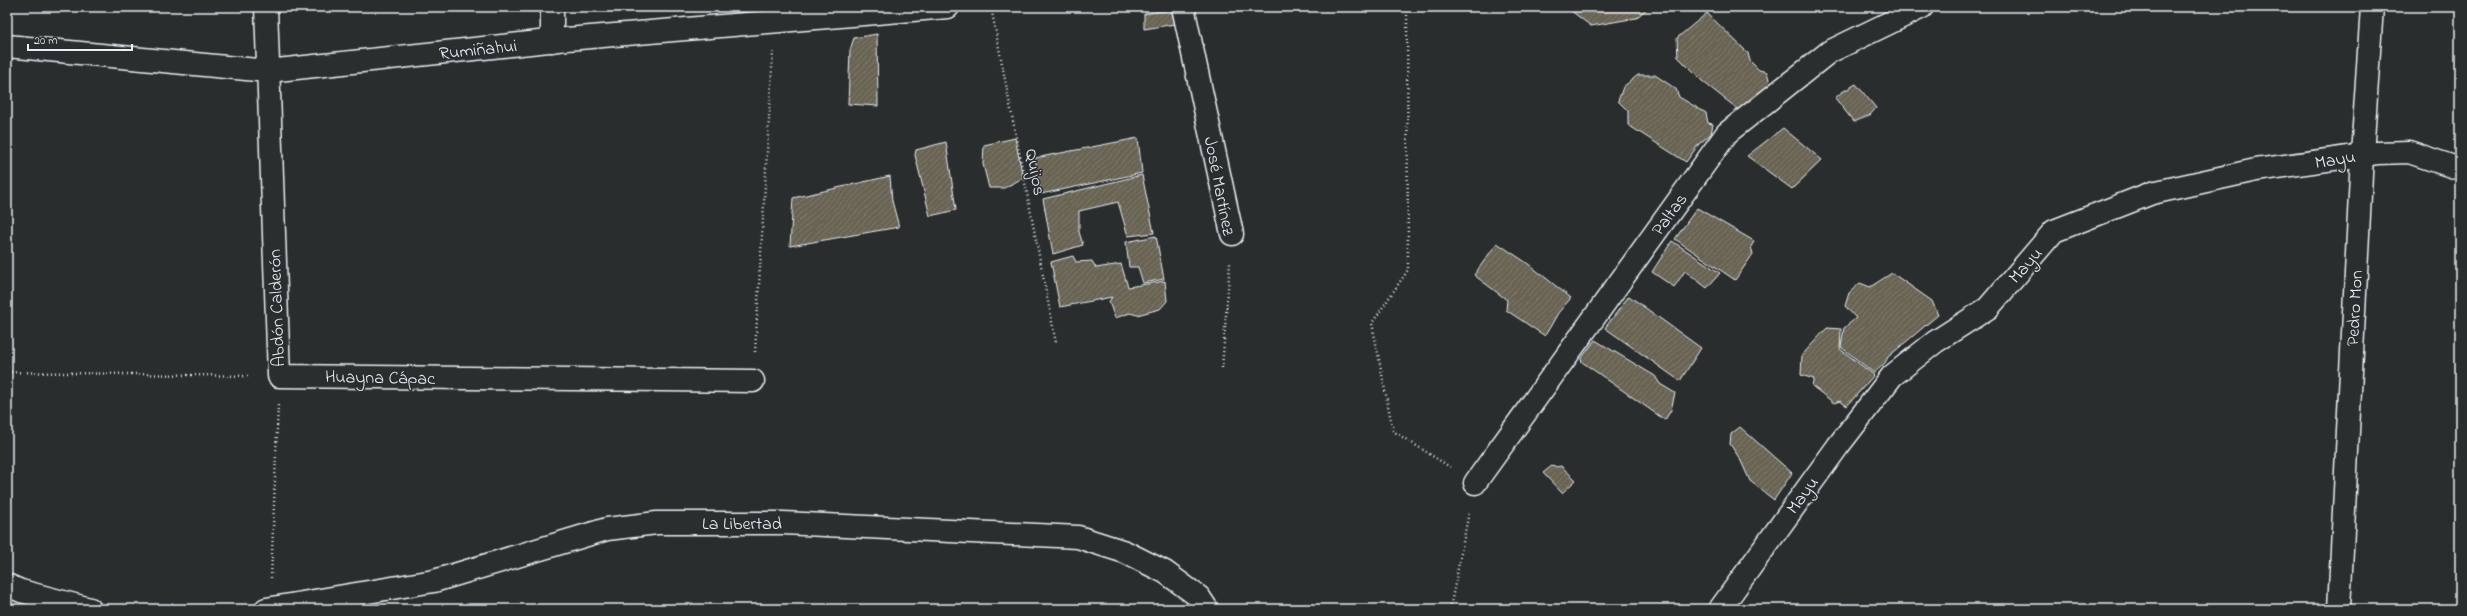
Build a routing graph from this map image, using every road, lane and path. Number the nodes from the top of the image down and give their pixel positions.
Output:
1 (266, 7) edge
2 (552, 7) edge
3 (948, 7) edge
4 (991, 7) edge
5 (1183, 7) edge
6 (1407, 7) edge
7 (1922, 7) edge
8 (2372, 7) edge
9 (775, 14) edge
10 (552, 41) junction
11 (7, 46) edge
12 (268, 71) junction
13 (2362, 155) junction
14 (2460, 169) edge
15 (1232, 234) joint
16 (1056, 343) dead end
17 (1222, 368) dead end
18 (7, 372) edge
19 (279, 376) junction
20 (753, 381) joint
21 (1475, 483) junction
22 (7, 584) edge
23 (90, 609) edge
24 (268, 609) edge
25 (1207, 609) edge
26 (1450, 609) edge
27 (1720, 609) edge
28 (2339, 609) edge

1 - 12 street, Abdón Calderón
2 - 10 street
3 - 9 street, Rumiñahui
4 - 16 path, Quijos
5 - 15 street, José Martínez
6 - 21 path
7 - 21 street, Paltas
8 - 13 street, Pedro Mon
9 - 10 street, Rumiñahui
9 - 20 path
10 - 12 street, Rumiñahui
11 - 12 street, Rumiñahui
12 - 19 street, Abdón Calderón
13 - 14 street, Mayu
13 - 27 street, Mayu
13 - 28 street, Pedro Mon
15 - 17 path, José Martínez
18 - 19 path
19 - 20 street, Huayna Cápac
19 - 24 path, Abdón Calderón
21 - 26 path
22 - 23 street
24 - 25 street, La Libertad

